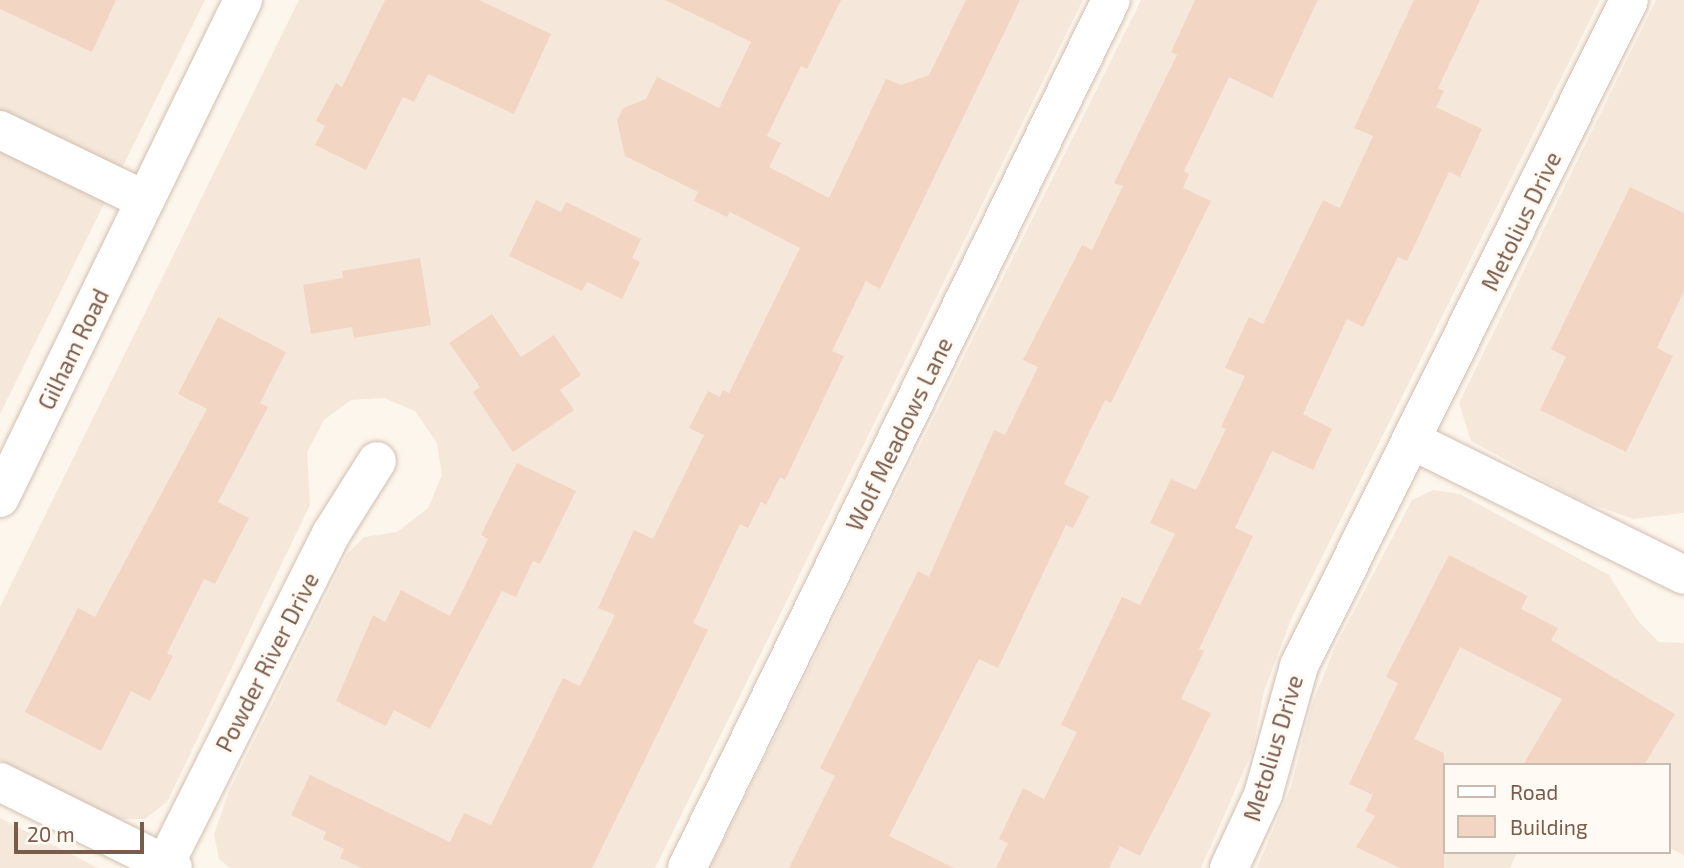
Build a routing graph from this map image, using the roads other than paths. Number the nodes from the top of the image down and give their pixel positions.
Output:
1 (243, 0) edge
2 (1111, 0) edge
3 (1629, 0) edge
4 (0, 130) edge
5 (145, 200) junction
6 (1413, 442) junction
7 (377, 461) dead end
8 (0, 498) edge
9 (1684, 575) edge
10 (0, 782) edge
11 (167, 867) edge
12 (687, 868) edge
13 (1229, 868) edge

1 - 5 street, Gilham Road
2 - 12 street, Wolf Meadows Lane
3 - 6 street, Metolius Drive
4 - 5 street
5 - 8 street, Gilham Road
6 - 9 street
6 - 13 street, Metolius Drive
7 - 11 street, Powder River Drive
10 - 11 street

